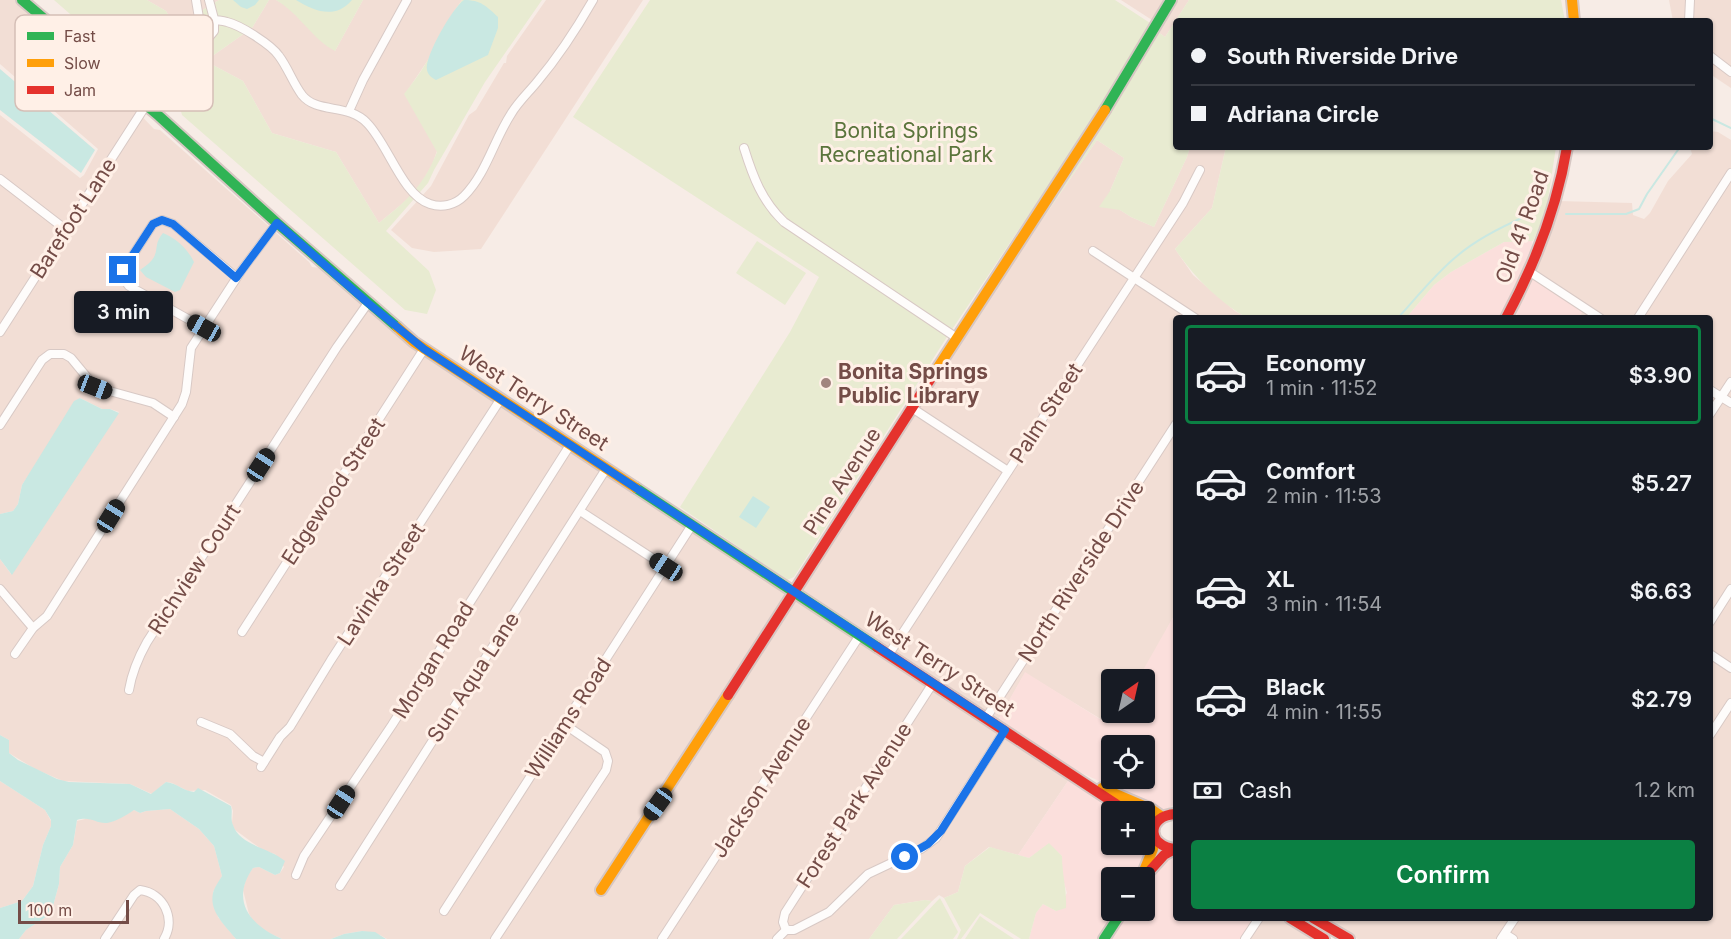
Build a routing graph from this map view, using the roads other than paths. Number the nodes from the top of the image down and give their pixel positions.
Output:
1 (22, 0) edge
2 (196, 0) edge
3 (208, 0) edge
4 (407, 0) edge
5 (593, 0) edge
6 (1171, 0) edge
7 (1572, 0) edge
8 (1690, 0) edge
9 (40, 15) edge
10 (199, 15) edge
11 (213, 15) edge
12 (213, 16) edge
13 (1574, 18) edge
14 (1689, 18) edge
15 (214, 19) junction
16 (213, 32) edge
17 (1713, 58) edge
18 (1731, 72) edge
19 (142, 111) edge
20 (153, 111) edge
21 (350, 111) junction
22 (744, 148) dead end
23 (1566, 150) edge
24 (1200, 170) dead end
25 (1731, 173) edge
26 (0, 179) edge
27 (277, 223) junction
28 (65, 230) junction
29 (1093, 250) dead end
30 (1530, 272) junction
31 (236, 278) junction
32 (1134, 278) junction
33 (368, 303) junction
34 (1190, 315) edge
35 (1508, 315) edge
36 (1595, 315) edge
37 (1640, 315) edge
38 (204, 328) junction
39 (0, 332) edge
40 (957, 338) junction
41 (424, 349) junction
42 (1731, 382) edge
43 (1713, 392) edge
44 (1721, 397) junction
45 (501, 400) junction
46 (1731, 403) edge
47 (912, 408) junction
48 (1713, 409) edge
49 (174, 417) junction
50 (0, 425) edge
51 (1173, 429) edge
52 (570, 446) junction
53 (606, 469) junction
54 (1008, 471) junction
55 (579, 512) junction
56 (692, 525) junction
57 (666, 567) junction
58 (0, 589) edge
59 (1731, 589) edge
60 (794, 592) junction
61 (1713, 617) edge
62 (33, 628) junction
63 (242, 632) dead end
64 (860, 635) junction
65 (15, 654) dead end
66 (889, 654) junction
67 (1713, 656) edge
68 (1731, 668) edge
69 (933, 683) junction
70 (129, 690) dead end
71 (1731, 703) edge
72 (986, 718) junction
73 (201, 722) dead end
74 (564, 724) junction
75 (1005, 730) junction
76 (1713, 730) edge
77 (1067, 771) junction
78 (1112, 801) edge
79 (1170, 813) edge
80 (1155, 824) edge
81 (1155, 837) edge
82 (1173, 849) edge
83 (1173, 850) edge
84 (1153, 867) edge
85 (296, 875) dead end
86 (340, 886) dead end
87 (601, 890) dead end
88 (444, 911) dead end
89 (1116, 921) edge
90 (1257, 921) edge
91 (1295, 921) edge
92 (1315, 921) edge
93 (1319, 921) edge
94 (1513, 921) edge
95 (786, 930) junction
96 (1310, 931) junction
97 (1503, 936) edge
98 (105, 939) edge
99 (164, 939) edge
100 (495, 939) edge
101 (662, 939) edge
102 (777, 939) edge
103 (1104, 939) edge
104 (1245, 939) edge
105 (1324, 939) edge
106 (1349, 939) edge
107 (1514, 939) edge

1 - 9 street, West Terry Street
2 - 10 street
3 - 11 street
4 - 21 street
5 - 21 street
6 - 40 street, Pine Avenue
7 - 13 street
8 - 14 street
12 - 15 street
15 - 16 street
15 - 21 street
17 - 18 street
19 - 28 street, Barefoot Lane
20 - 27 street, West Terry Street
22 - 40 street
23 - 30 street, Old 41 Road
24 - 32 street, Palm Street
25 - 37 street
26 - 28 street
27 - 31 street
27 - 33 street, West Terry Street
28 - 39 street, Barefoot Lane
29 - 32 street
30 - 35 street, Old 41 Road
30 - 36 street
31 - 38 street
31 - 38 street
32 - 34 street
32 - 54 street, Palm Street
33 - 41 street, West Terry Street
33 - 70 street, Richview Court
38 - 49 street
40 - 47 street, Pine Avenue
41 - 45 street, West Terry Street
41 - 63 street, Edgewood Street
42 - 44 street
43 - 44 street
44 - 46 street
44 - 48 street
45 - 52 street, West Terry Street
45 - 73 street, Lavinka Street
47 - 54 street
47 - 60 street, Pine Avenue
49 - 50 street
49 - 62 street
51 - 72 street, North Riverside Drive
52 - 53 street, West Terry Street
52 - 85 street, Morgan Road
53 - 55 street, Sun Aqua Lane
53 - 56 street, West Terry Street
54 - 66 street, Palm Street
55 - 57 street
55 - 86 street, Sun Aqua Lane
56 - 57 street, Williams Road
56 - 60 street, West Terry Street
57 - 74 street, Williams Road
58 - 62 street
59 - 61 street
60 - 64 street, West Terry Street
60 - 87 street, Pine Avenue
62 - 65 street
64 - 66 street, West Terry Street
64 - 101 street, Jackson Avenue
66 - 69 street, West Terry Street
67 - 68 street
69 - 72 street, West Terry Street
69 - 95 street, Forest Park Avenue
71 - 76 street
72 - 75 street, West Terry Street
74 - 88 street, Williams Road
74 - 100 street
75 - 77 street, West Terry Street
75 - 95 street
77 - 78 street, West Terry Street
77 - 79 street, West Terry Street
79 - 80 street
81 - 82 street
83 - 84 street
89 - 103 street
90 - 104 street
91 - 96 street
92 - 96 street
93 - 106 street
94 - 97 street
95 - 102 street
96 - 105 street
97 - 107 street
98 - 99 street

